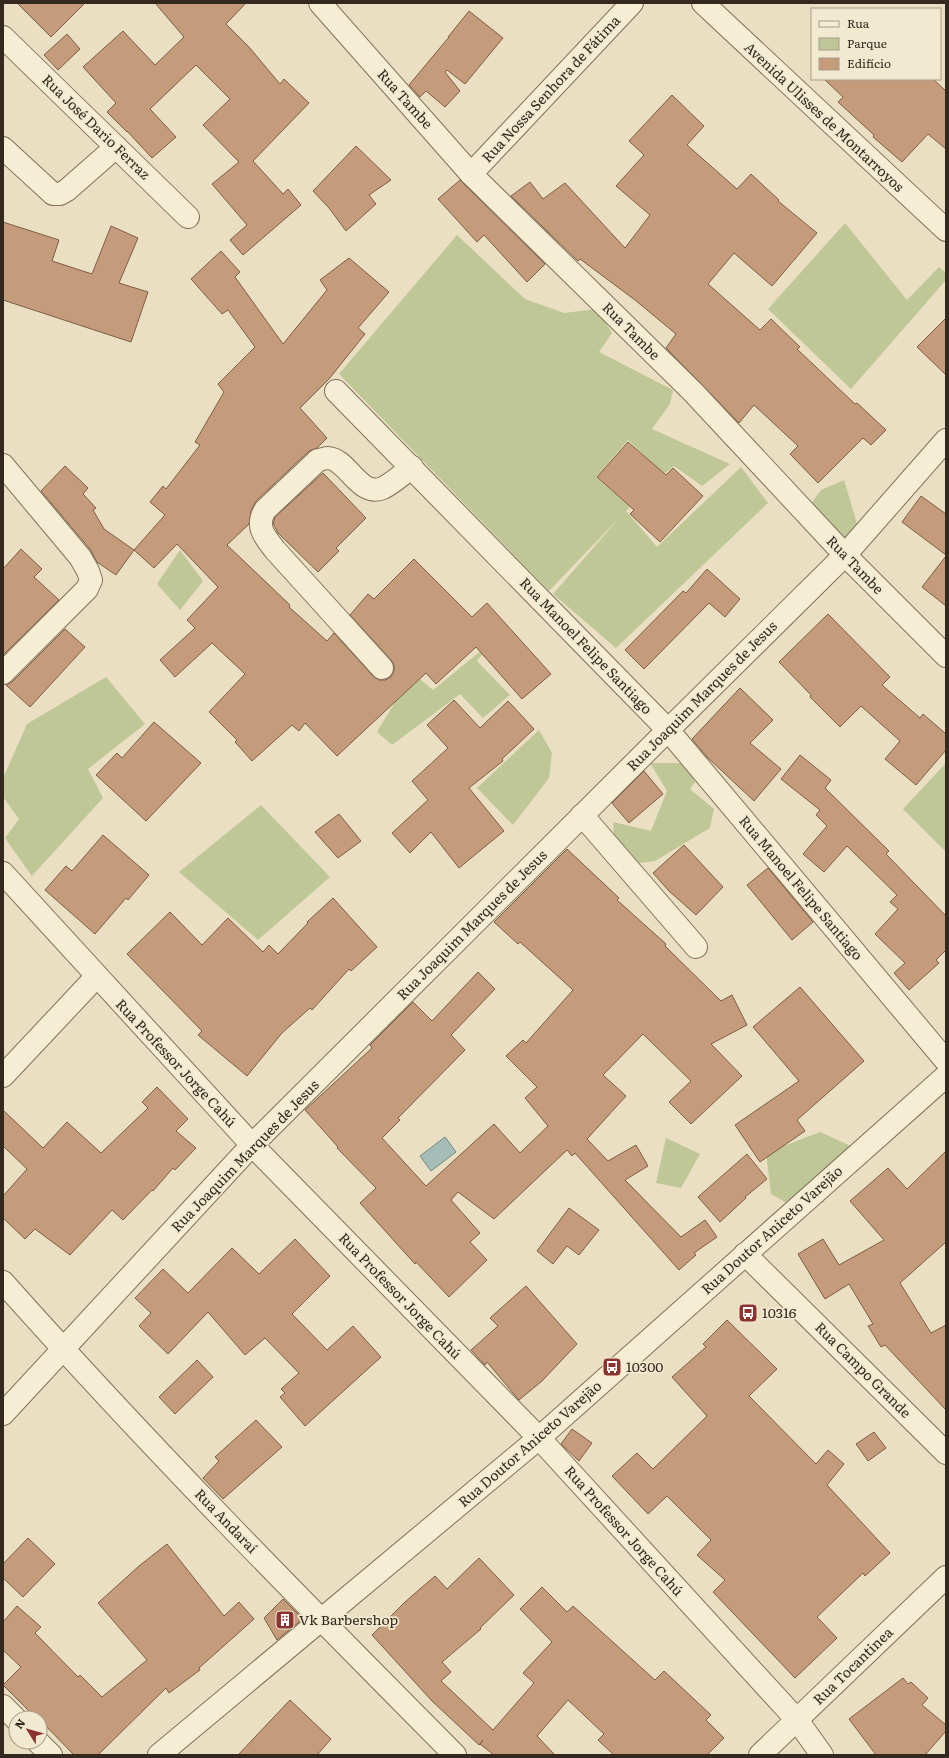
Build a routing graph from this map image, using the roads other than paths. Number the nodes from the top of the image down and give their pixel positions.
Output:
1 (320, 3) edge
2 (632, 3) edge
3 (703, 3) edge
4 (3, 37) edge
5 (116, 147) junction
6 (3, 148) edge
7 (471, 174) junction
8 (188, 217) dead end
9 (946, 230) edge
10 (336, 391) dead end
11 (946, 440) edge
12 (3, 466) edge
13 (412, 467) junction
14 (845, 555) junction
15 (946, 656) edge
16 (382, 668) dead end
17 (3, 673) edge
18 (668, 730) junction
19 (582, 815) junction
20 (3, 873) edge
21 (696, 947) dead end
22 (97, 976) junction
23 (946, 1061) edge
24 (3, 1076) edge
25 (946, 1076) edge
26 (252, 1145) junction
27 (745, 1254) junction
28 (3, 1282) edge
29 (63, 1350) junction
30 (3, 1414) edge
31 (539, 1438) junction
32 (946, 1453) edge
33 (946, 1577) edge
34 (321, 1621) junction
35 (797, 1720) junction
36 (159, 1755) edge
37 (455, 1755) edge
38 (760, 1755) edge
39 (822, 1755) edge

1 - 7 street, Rua Tambe
2 - 7 street, Rua Nossa Senhora de Fátima
3 - 9 street, Avenida Ulisses de Montarroyos
4 - 5 street, Rua José Dario Ferraz
5 - 6 street
5 - 8 street, Rua José Dario Ferraz
7 - 14 street, Rua Tambe
10 - 13 street, Rua Manoel Felipe Santiago
11 - 14 street, Rua Joaquim Marques de Jesus
12 - 17 street
13 - 16 street
13 - 18 street, Rua Manoel Felipe Santiago
14 - 15 street, Rua Tambe
14 - 18 street, Rua Joaquim Marques de Jesus
18 - 19 street, Rua Joaquim Marques de Jesus
18 - 23 street, Rua Manoel Felipe Santiago
19 - 21 street
19 - 26 street, Rua Joaquim Marques de Jesus
20 - 22 street, Rua Professor Jorge Cahú
22 - 24 street
22 - 26 street, Rua Professor Jorge Cahú
25 - 27 street, Rua Doutor Aniceto Varejão
26 - 29 street, Rua Joaquim Marques de Jesus
26 - 31 street, Rua Professor Jorge Cahú
27 - 31 street, Rua Doutor Aniceto Varejão
27 - 32 street, Rua Campo Grande
28 - 29 street, Rua Andaraí
29 - 30 street, Rua Joaquim Marques de Jesus
29 - 34 street, Rua Andaraí
31 - 34 street, Rua Doutor Aniceto Varejão
31 - 35 street, Rua Professor Jorge Cahú
33 - 35 street, Rua Tocantinea
34 - 36 street, Rua Doutor Aniceto Varejão
34 - 37 street, Rua Andaraí
35 - 38 street, Rua Tocantinea
35 - 39 street, Rua Professor Jorge Cahú

